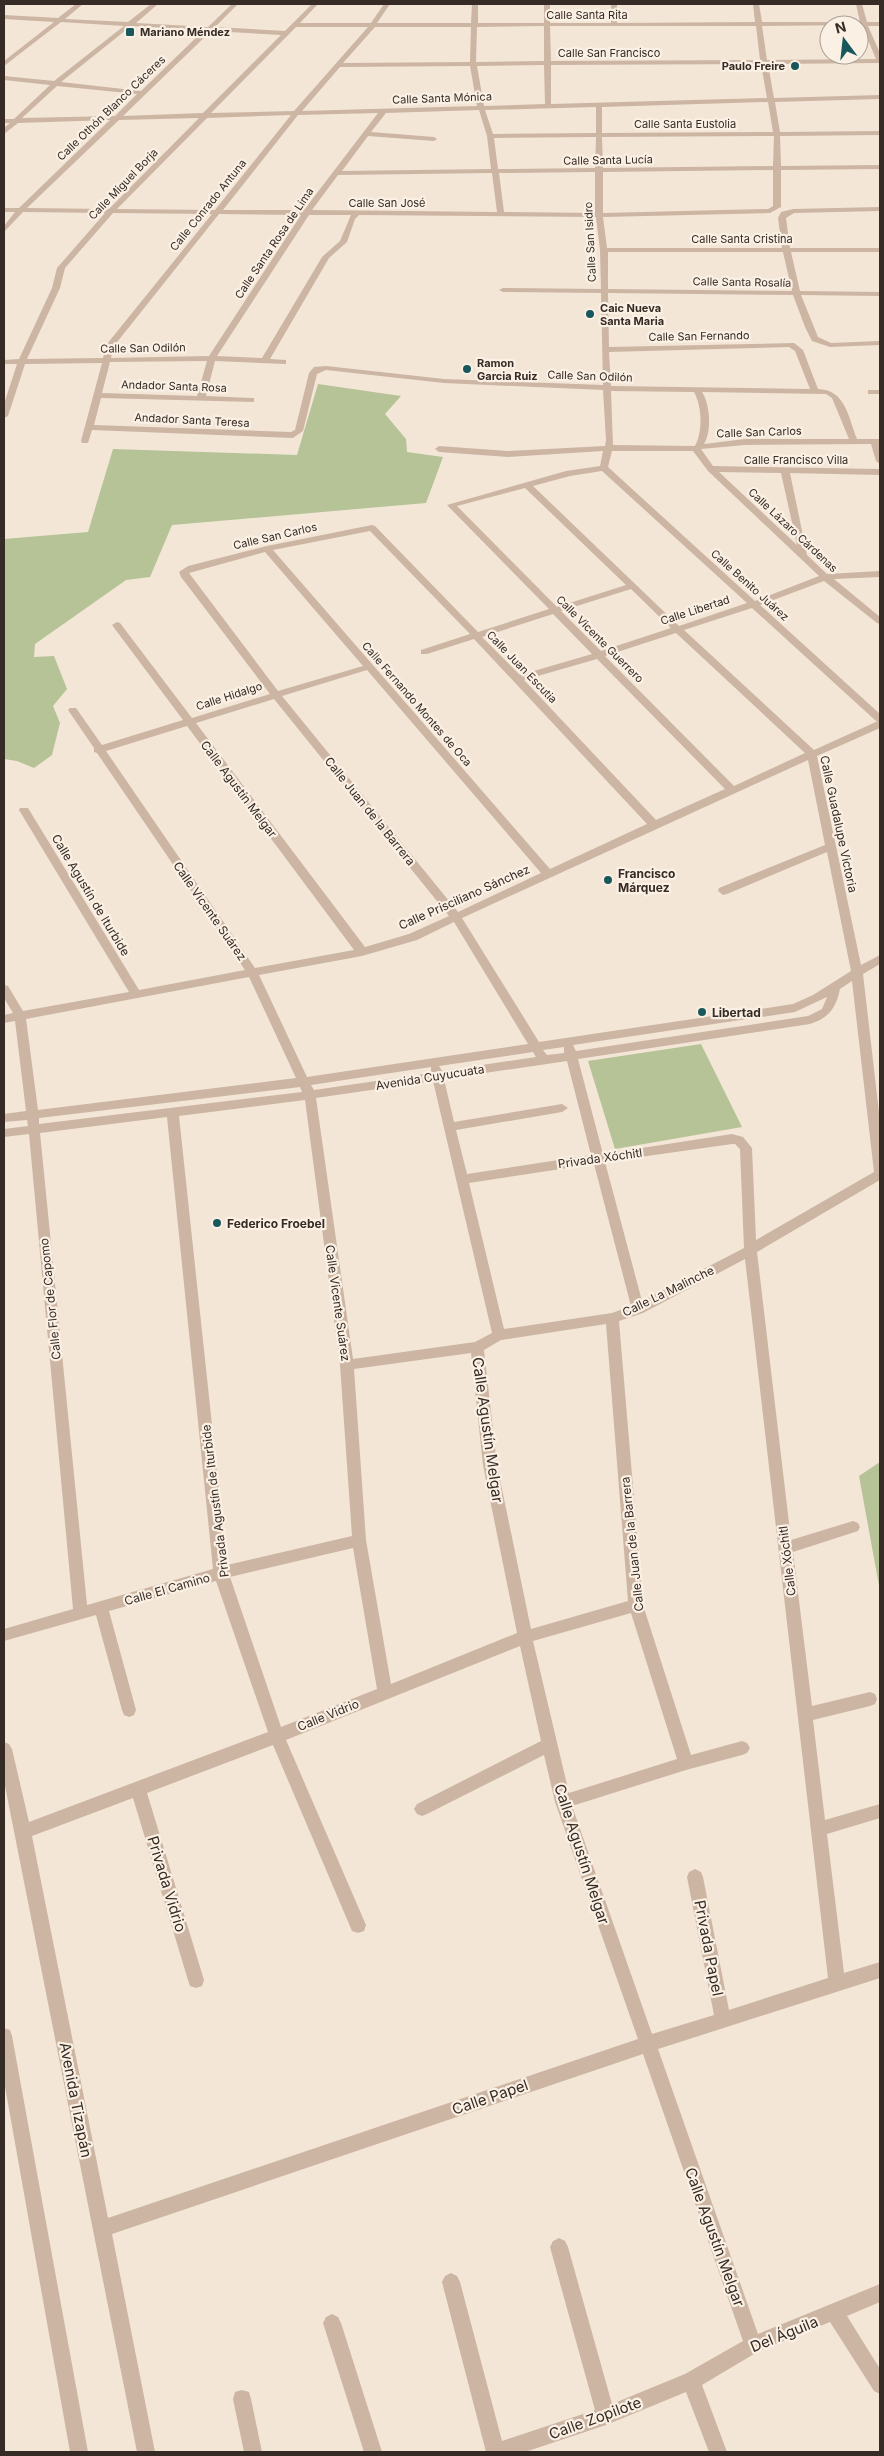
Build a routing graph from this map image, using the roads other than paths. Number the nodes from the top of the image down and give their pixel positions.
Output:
1 (80, 4) edge
2 (155, 4) edge
3 (235, 4) edge
4 (315, 4) edge
5 (387, 4) edge
6 (475, 4) edge
7 (547, 4) edge
8 (614, 4) edge
9 (756, 4) edge
10 (4, 18) edge
11 (58, 21) junction
12 (129, 24) junction
13 (760, 24) junction
14 (819, 24) edge
15 (294, 25) junction
16 (474, 25) junction
17 (547, 25) junction
18 (614, 25) junction
19 (372, 26) junction
20 (207, 29) junction
21 (285, 34) junction
22 (869, 36) edge
23 (880, 61) edge
24 (764, 62) junction
25 (4, 64) edge
26 (473, 64) junction
27 (548, 64) junction
28 (338, 65) junction
29 (4, 78) edge
30 (56, 83) junction
31 (143, 93) junction
32 (880, 97) edge
33 (772, 99) junction
34 (599, 104) junction
35 (548, 106) junction
36 (481, 107) junction
37 (384, 110) junction
38 (296, 113) junction
39 (205, 116) junction
40 (117, 117) junction
41 (16, 120) junction
42 (4, 121) edge
43 (4, 132) edge
44 (880, 133) edge
45 (366, 134) junction
46 (777, 134) junction
47 (599, 135) junction
48 (490, 136) junction
49 (434, 139) dead end
50 (880, 167) edge
51 (779, 168) junction
52 (495, 172) junction
53 (599, 172) junction
54 (336, 173) junction
55 (880, 209) edge
56 (4, 210) edge
57 (21, 210) junction
58 (112, 210) junction
59 (217, 212) junction
60 (306, 213) junction
61 (356, 214) junction
62 (500, 214) junction
63 (599, 215) junction
64 (4, 230) edge
65 (604, 250) junction
66 (785, 250) junction
67 (880, 250) edge
68 (502, 290) dead end
69 (604, 290) junction
70 (798, 294) junction
71 (880, 294) edge
72 (880, 343) edge
73 (605, 350) junction
74 (212, 358) junction
75 (106, 360) junction
76 (265, 360) junction
77 (22, 361) junction
78 (4, 362) edge
79 (283, 362) dead end
80 (606, 388) junction
81 (696, 389) junction
82 (815, 390) junction
83 (97, 395) junction
84 (201, 398) junction
85 (251, 400) dead end
86 (4, 416) edge
87 (89, 427) junction
88 (293, 435) joint
89 (85, 441) dead end
90 (854, 441) junction
91 (878, 441) edge
92 (439, 449) dead end
93 (697, 449) junction
94 (606, 460) junction
95 (880, 461) edge
96 (711, 469) junction
97 (785, 471) junction
98 (880, 472) edge
99 (526, 484) junction
100 (451, 505) joint
101 (372, 528) joint
102 (267, 549) junction
103 (803, 554) junction
104 (184, 572) joint
105 (880, 574) edge
106 (825, 577) junction
107 (632, 586) junction
108 (755, 604) junction
109 (555, 611) junction
110 (880, 621) edge
111 (118, 625) dead end
112 (677, 629) junction
113 (474, 636) junction
114 (424, 652) dead end
115 (599, 655) junction
116 (368, 667) junction
117 (518, 679) junction
118 (276, 694) junction
119 (73, 710) dead end
120 (880, 719) edge
121 (189, 722) junction
122 (880, 724) edge
123 (98, 750) junction
124 (812, 754) junction
125 (732, 790) junction
126 (24, 810) dead end
127 (654, 825) junction
128 (832, 846) junction
129 (548, 874) junction
130 (723, 891) dead end
131 (456, 917) junction
132 (362, 952) junction
133 (880, 959) edge
134 (252, 972) junction
135 (857, 972) junction
136 (4, 988) edge
137 (836, 988) junction
138 (136, 994) junction
139 (20, 1016) junction
140 (4, 1019) edge
141 (567, 1040) junction
142 (535, 1046) junction
143 (571, 1054) junction
144 (543, 1059) junction
145 (434, 1061) junction
146 (437, 1076) junction
147 (303, 1082) junction
148 (310, 1094) junction
149 (562, 1108) dead end
150 (173, 1113) junction
151 (32, 1114) junction
152 (4, 1118) edge
153 (449, 1127) junction
154 (34, 1129) junction
155 (4, 1133) edge
156 (739, 1140) joint
157 (598, 1158) junction
158 (880, 1173) edge
159 (462, 1179) junction
160 (750, 1250) junction
161 (638, 1309) junction
162 (612, 1318) junction
163 (499, 1335) junction
164 (477, 1347) junction
165 (347, 1365) junction
166 (853, 1527) dead end
167 (359, 1540) junction
168 (785, 1548) junction
169 (221, 1574) junction
170 (636, 1606) junction
171 (101, 1608) junction
172 (81, 1614) junction
173 (4, 1634) edge
174 (525, 1637) junction
175 (385, 1693) junction
176 (870, 1699) dead end
177 (129, 1710) dead end
178 (806, 1715) junction
179 (277, 1736) junction
180 (550, 1744) junction
181 (742, 1748) dead end
182 (4, 1749) edge
183 (686, 1763) junction
184 (138, 1788) junction
185 (563, 1802) junction
186 (422, 1809) dead end
187 (880, 1811) edge
188 (819, 1829) junction
189 (23, 1832) junction
190 (695, 1877) dead end
191 (358, 1924) dead end
192 (880, 1970) edge
193 (196, 1980) dead end
194 (838, 1984) junction
195 (723, 2020) junction
196 (4, 2036) edge
197 (647, 2044) junction
198 (101, 2228) junction
199 (559, 2247) dead end
200 (451, 2282) dead end
201 (880, 2293) edge
202 (835, 2313) junction
203 (332, 2323) dead end
204 (753, 2345) junction
205 (692, 2381) junction
206 (880, 2385) edge
207 (242, 2398) dead end
208 (606, 2416) junction
209 (506, 2451) edge
210 (79, 2452) edge
211 (146, 2452) edge
212 (253, 2452) edge
213 (373, 2452) edge
214 (718, 2452) edge

1 - 11 street
2 - 12 street
3 - 20 street, Calle Othón Blanco Cáceres
4 - 15 street, Calle Miguel Borja
5 - 19 street, Calle Conrado Antuna
6 - 16 street
7 - 17 street
8 - 18 street
9 - 13 street
10 - 11 street
11 - 12 street
11 - 25 street
12 - 20 street
12 - 30 street
13 - 14 street, Calle Santa Rita
13 - 18 street, Calle Santa Rita
13 - 24 street
15 - 19 street, Calle Santa Rita
15 - 21 street, Calle Miguel Borja
16 - 17 street, Calle Santa Rita
16 - 19 street, Calle Santa Rita
16 - 26 street
17 - 18 street, Calle Santa Rita
17 - 27 street
19 - 28 street, Calle Conrado Antuna
20 - 21 street
20 - 31 street, Calle Othón Blanco Cáceres
21 - 39 street, Calle Miguel Borja
22 - 23 street
23 - 24 street, Calle San Francisco
24 - 27 street, Calle San Francisco
24 - 33 street
26 - 27 street, Calle San Francisco
26 - 28 street, Calle San Francisco
26 - 36 street
27 - 35 street
28 - 38 street, Calle Conrado Antuna
29 - 30 street
30 - 31 street
30 - 41 street
31 - 40 street, Calle Othón Blanco Cáceres
32 - 33 street, Calle Santa Mónica
33 - 34 street, Calle Santa Mónica
33 - 46 street
34 - 35 street, Calle Santa Mónica
34 - 47 street, Calle San Isidro
35 - 36 street, Calle Santa Mónica
36 - 37 street, Calle Santa Mónica
36 - 48 street
37 - 38 street, Calle Santa Mónica
37 - 45 street, Calle Santa Rosa de Lima
38 - 39 street, Calle Santa Mónica
38 - 59 street, Calle Conrado Antuna
39 - 40 street, Calle Santa Mónica
39 - 58 street, Calle Miguel Borja
40 - 41 street, Calle Santa Mónica
40 - 57 street, Calle Othón Blanco Cáceres
41 - 42 street, Calle Santa Mónica
41 - 43 street
44 - 46 street, Calle Santa Eustolia
45 - 49 street
45 - 54 street, Calle Santa Rosa de Lima
46 - 47 street, Calle Santa Eustolia
46 - 51 street
47 - 48 street, Calle Santa Eustolia
47 - 53 street, Calle San Isidro
48 - 52 street
50 - 51 street, Calle Santa Lucía
51 - 53 street, Calle Santa Lucía
51 - 63 street, Calle San José
52 - 53 street, Calle Santa Lucía
52 - 54 street, Calle Santa Lucía
52 - 62 street
53 - 63 street, Calle San Isidro
54 - 60 street, Calle Santa Rosa de Lima
55 - 66 street
56 - 57 street, Calle San José
57 - 58 street, Calle San José
57 - 64 street, Calle Othón Blanco Cáceres
58 - 59 street, Calle San José
58 - 77 street, Calle Miguel Borja
59 - 60 street, Calle San José
59 - 75 street, Calle Conrado Antuna
60 - 61 street, Calle San José
60 - 74 street, Calle Santa Rosa de Lima
61 - 62 street, Calle San José
61 - 76 street
62 - 63 street, Calle San José
63 - 65 street, Calle San Isidro
65 - 66 street, Calle Santa Cristina
65 - 69 street, Calle San Isidro
66 - 67 street, Calle Santa Cristina
66 - 70 street
68 - 69 street, Calle Santa Rosalía
69 - 70 street, Calle Santa Rosalía
69 - 73 street, Calle San Isidro
70 - 71 street, Calle Santa Rosalía
70 - 72 street
73 - 80 street, Calle San Isidro
73 - 82 street, Calle San Fernando
74 - 75 street, Calle San Odilón
74 - 76 street, Calle San Odilón
74 - 84 street, Calle Santa Rosa de Lima
75 - 77 street, Calle San Odilón
75 - 83 street, Calle Conrado Antuna
76 - 79 street, Calle San Odilón
77 - 78 street, Calle San Odilón
77 - 86 street, Calle Miguel Borja
80 - 81 street, Calle San Odilón
80 - 88 street, Calle San Odilón
80 - 94 street, Calle San Isidro
81 - 82 street, Calle San Odilón
81 - 93 street
82 - 90 street, Calle San Odilón
83 - 84 street, Andador Santa Rosa
83 - 87 street, Calle Conrado Antuna
84 - 85 street, Andador Santa Rosa
87 - 88 street, Andador Santa Teresa
87 - 89 street, Calle Conrado Antuna
90 - 91 street, Calle San Carlos
90 - 93 street, Calle San Carlos
91 - 95 street
92 - 94 street
93 - 94 street, Calle San Carlos
93 - 96 street, Calle Lázaro Cárdenas
94 - 99 street, Calle San Carlos
94 - 108 street, Calle Benito Juárez
96 - 97 street, Calle Francisco Villa
96 - 103 street, Calle Lázaro Cárdenas
97 - 98 street, Calle Francisco Villa
97 - 103 street
99 - 100 street, Calle San Carlos
99 - 107 street, Calle Guadalupe Victoria
100 - 109 street, Calle Vicente Guerrero
101 - 102 street, Calle San Carlos
101 - 113 street, Calle Juan Escutia
102 - 104 street, Calle San Carlos
102 - 116 street, Calle Fernando Montes de Oca
103 - 106 street, Calle Lázaro Cárdenas
104 - 118 street, Calle Juan de la Barrera
105 - 106 street, Calle Libertad
106 - 108 street, Calle Libertad
106 - 110 street, Calle Lázaro Cárdenas
107 - 109 street
107 - 112 street, Calle Guadalupe Victoria
108 - 112 street, Calle Libertad
108 - 120 street, Calle Benito Juárez
109 - 113 street
109 - 115 street, Calle Vicente Guerrero
111 - 121 street, Calle Agustín Melgar
112 - 115 street, Calle Libertad
112 - 124 street, Calle Guadalupe Victoria
113 - 114 street
113 - 117 street, Calle Juan Escutia
115 - 117 street, Calle Libertad
115 - 125 street, Calle Vicente Guerrero
116 - 118 street, Calle Hidalgo
116 - 129 street, Calle Fernando Montes de Oca
117 - 127 street, Calle Juan Escutia
118 - 121 street, Calle Hidalgo
118 - 131 street, Calle Juan de la Barrera
119 - 123 street, Calle Vicente Suárez
121 - 123 street, Calle Hidalgo
121 - 132 street, Calle Agustín Melgar
122 - 124 street, Calle Prisciliano Sánchez
123 - 134 street, Calle Vicente Suárez
124 - 125 street, Calle Prisciliano Sánchez
124 - 128 street, Calle Guadalupe Victoria
125 - 127 street, Calle Prisciliano Sánchez
126 - 138 street, Calle Agustín de Iturbide
127 - 129 street, Calle Prisciliano Sánchez
128 - 130 street
128 - 135 street, Calle Guadalupe Victoria
129 - 131 street, Calle Prisciliano Sánchez
131 - 132 street, Calle Prisciliano Sánchez
131 - 142 street, Calle Juan de la Barrera
132 - 134 street, Calle Prisciliano Sánchez
133 - 135 street, Avenida Cuyucuata
134 - 138 street, Calle Prisciliano Sánchez
134 - 147 street, Calle Vicente Suárez
135 - 137 street, Avenida Cuyucuata
135 - 158 street, Calle Guadalupe Victoria
136 - 139 street, Calle Flor de Capomo
137 - 141 street, Avenida Cuyucuata
137 - 143 street, Avenida Cuyucuata
138 - 139 street, Calle Prisciliano Sánchez
139 - 140 street, Calle Prisciliano Sánchez
139 - 151 street, Calle Flor de Capomo
141 - 142 street, Avenida Cuyucuata
141 - 143 street
142 - 144 street, Calle Juan de la Barrera
142 - 145 street, Avenida Cuyucuata
143 - 144 street, Avenida Cuyucuata
143 - 157 street
144 - 146 street, Avenida Cuyucuata
145 - 146 street
145 - 147 street, Avenida Cuyucuata
146 - 148 street, Avenida Cuyucuata
146 - 153 street
147 - 148 street, Calle Vicente Suárez
147 - 151 street, Avenida Cuyucuata
148 - 150 street, Avenida Cuyucuata
148 - 165 street, Calle Vicente Suárez
149 - 153 street
150 - 154 street, Avenida Cuyucuata
150 - 169 street, Privada Agustín de Iturbide
151 - 152 street, Avenida Cuyucuata
151 - 154 street, Calle Flor de Capomo
153 - 159 street
154 - 155 street, Avenida Cuyucuata
154 - 172 street, Calle Flor de Capomo
156 - 157 street, Privada Xóchitl
156 - 160 street, Calle Xóchitl
157 - 159 street, Privada Xóchitl
157 - 161 street
158 - 160 street, Calle La Malinche
159 - 163 street
160 - 161 street, Calle La Malinche
160 - 168 street, Calle Xóchitl
161 - 162 street, Calle La Malinche
162 - 163 street, Calle La Malinche
162 - 170 street, Calle Juan de la Barrera
163 - 164 street, Calle La Malinche
164 - 165 street, Calle La Malinche
164 - 174 street, Calle Agustín Melgar
165 - 167 street, Calle Vicente Suárez
166 - 168 street
167 - 169 street, Calle El Camino
167 - 175 street, Calle Vicente Suárez
168 - 178 street, Calle Xóchitl
169 - 171 street, Calle El Camino
169 - 179 street, Privada Agustín de Iturbide
170 - 174 street, Calle Vidrio
170 - 183 street, Calle Juan de la Barrera
171 - 172 street, Calle El Camino
171 - 177 street
172 - 173 street, Calle El Camino
174 - 175 street, Calle Vidrio
174 - 180 street, Calle Agustín Melgar
175 - 179 street, Calle Vidrio
176 - 178 street
178 - 188 street, Calle Xóchitl
179 - 184 street, Calle Vidrio
179 - 191 street, Privada Agustín de Iturbide
180 - 185 street, Calle Agustín Melgar
180 - 186 street
181 - 183 street
182 - 189 street, Avenida Tizapán
183 - 185 street
184 - 189 street, Calle Vidrio
184 - 193 street, Privada Vidrio
185 - 197 street, Calle Agustín Melgar
187 - 188 street
188 - 194 street, Calle Xóchitl
189 - 198 street, Avenida Tizapán
190 - 195 street, Privada Papel
192 - 194 street, Calle Papel
194 - 195 street, Calle Papel
195 - 197 street, Calle Papel
196 - 210 street
197 - 198 street, Calle Papel
197 - 204 street, Calle Agustín Melgar
198 - 211 street, Avenida Tizapán
199 - 208 street
200 - 209 street
201 - 202 street, Del Águila
202 - 204 street, Del Águila
202 - 206 street
203 - 213 street
204 - 205 street, Del Águila
205 - 208 street, Calle Zopilote
205 - 214 street
207 - 212 street
208 - 209 street, Calle Zopilote

